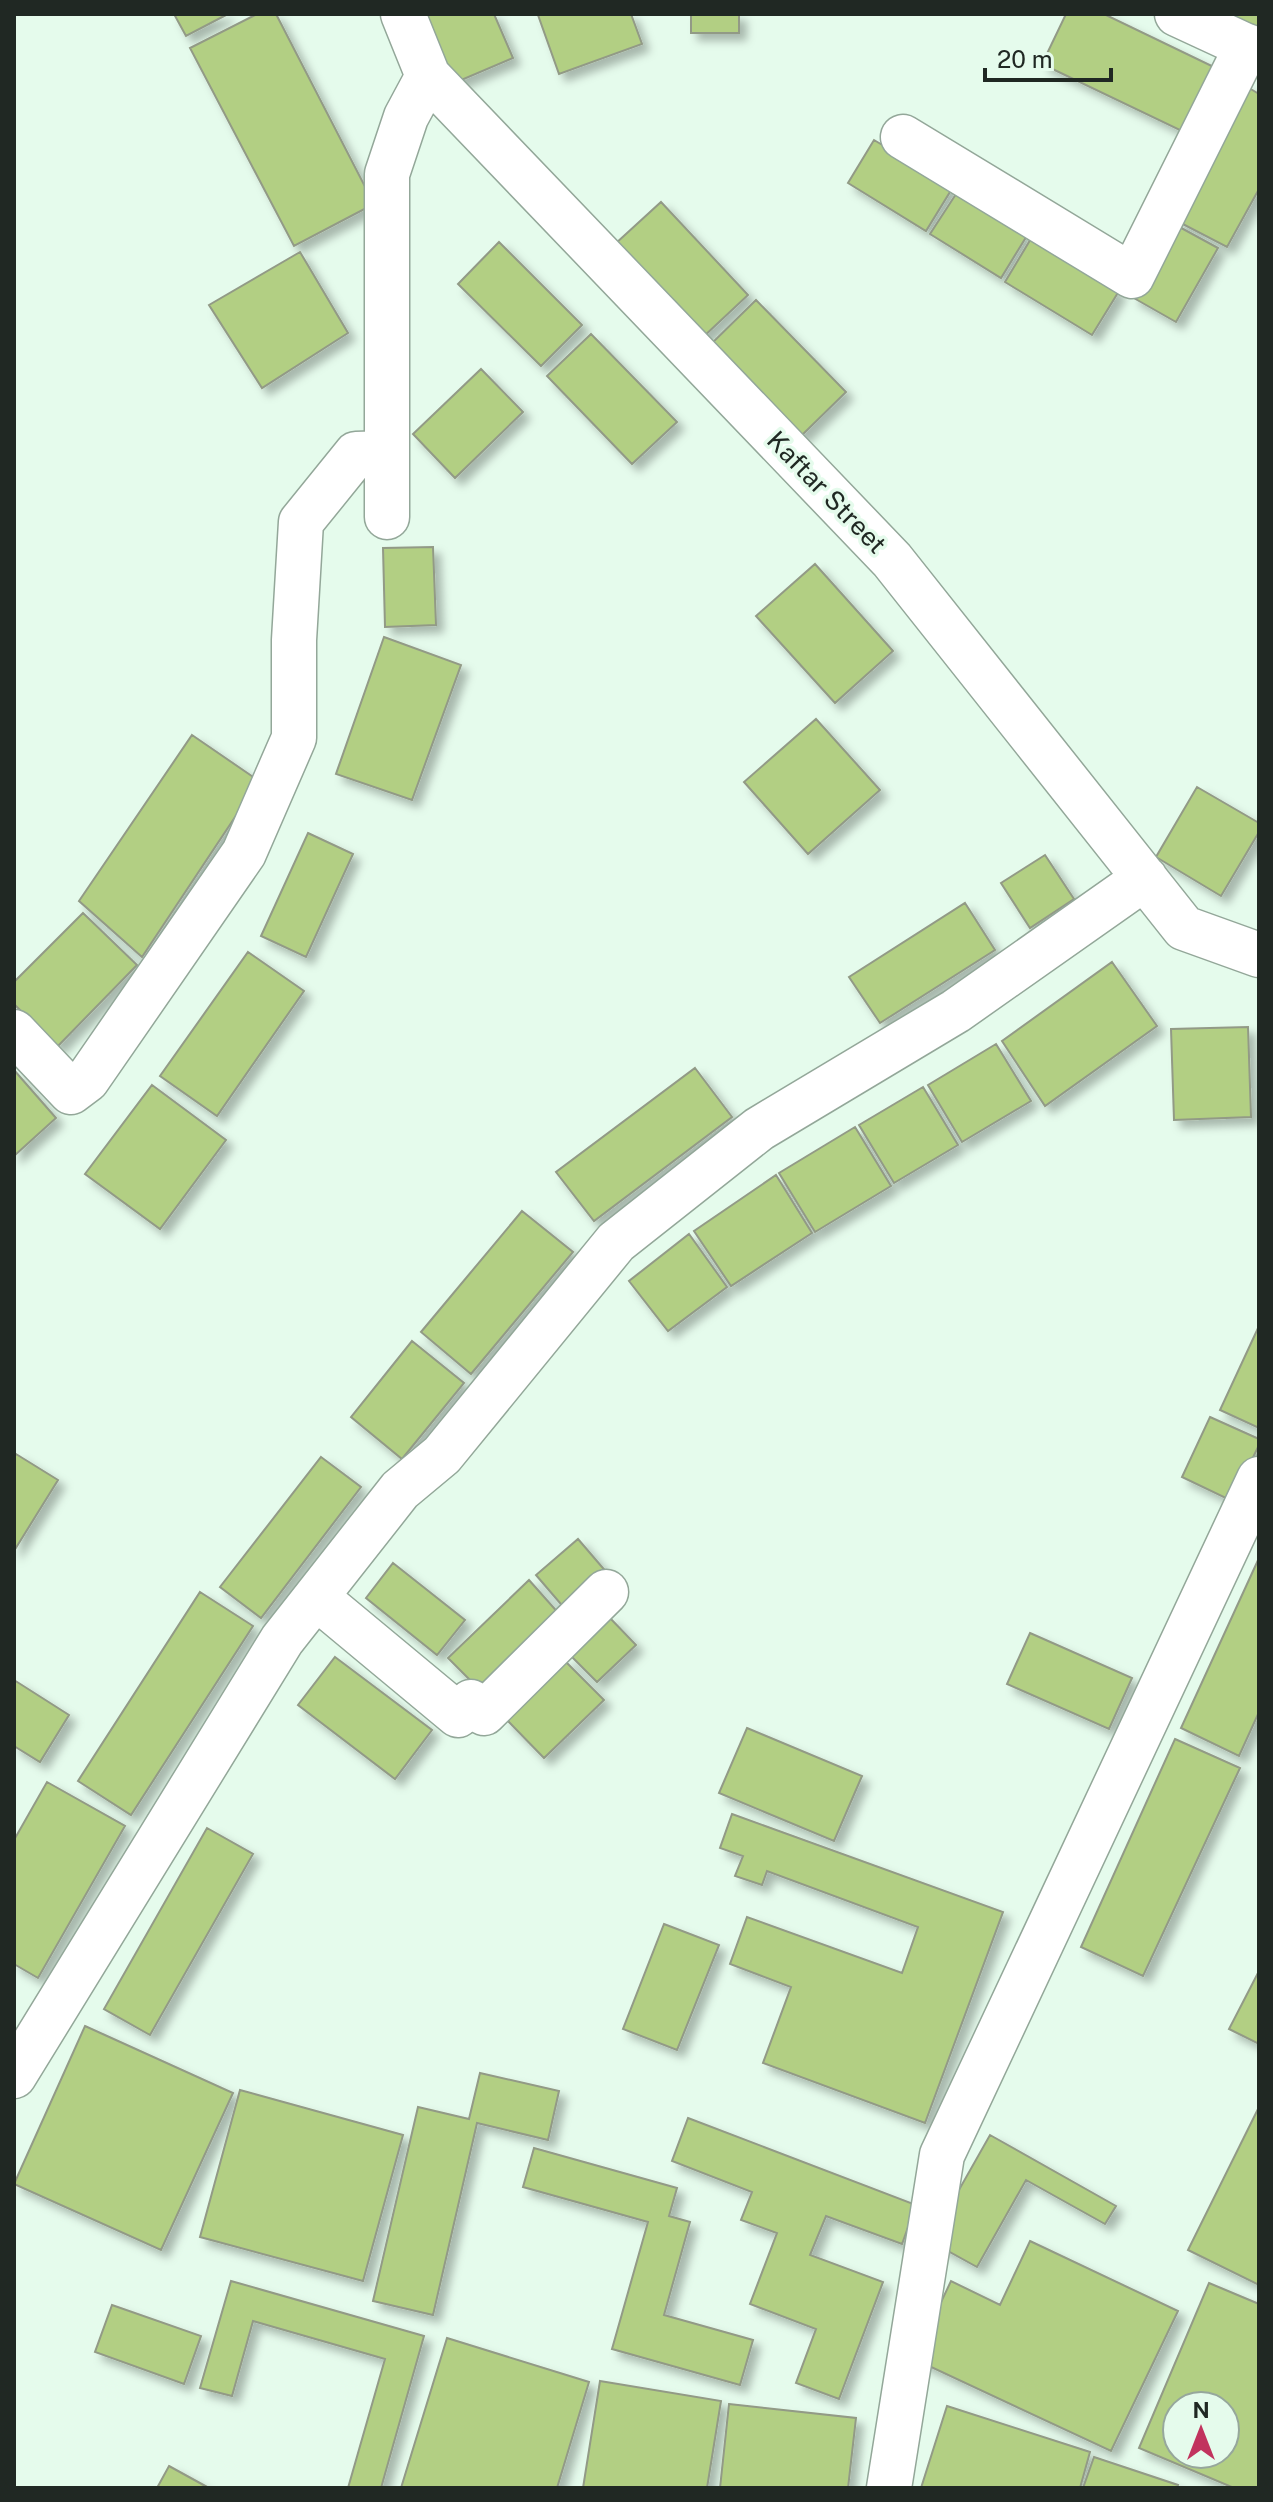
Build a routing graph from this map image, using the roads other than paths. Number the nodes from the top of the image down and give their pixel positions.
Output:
1 (403, 14) edge
2 (1177, 14) edge
3 (1253, 49) edge
4 (428, 76) junction
5 (903, 137) dead end
6 (387, 453) junction
7 (387, 517) dead end
8 (1145, 878) junction
9 (1259, 955) edge
10 (14, 1032) edge
11 (1259, 1479) edge
12 (606, 1592) dead end
13 (316, 1597) junction
14 (14, 2076) edge
15 (889, 2488) edge

1 - 4 street, Kaftar Street
2 - 3 street
3 - 5 street
4 - 6 street
4 - 8 street, Kaftar Street
6 - 7 street
6 - 10 street
8 - 9 street, Kaftar Street
8 - 13 street
11 - 15 street
12 - 13 street
13 - 14 street

